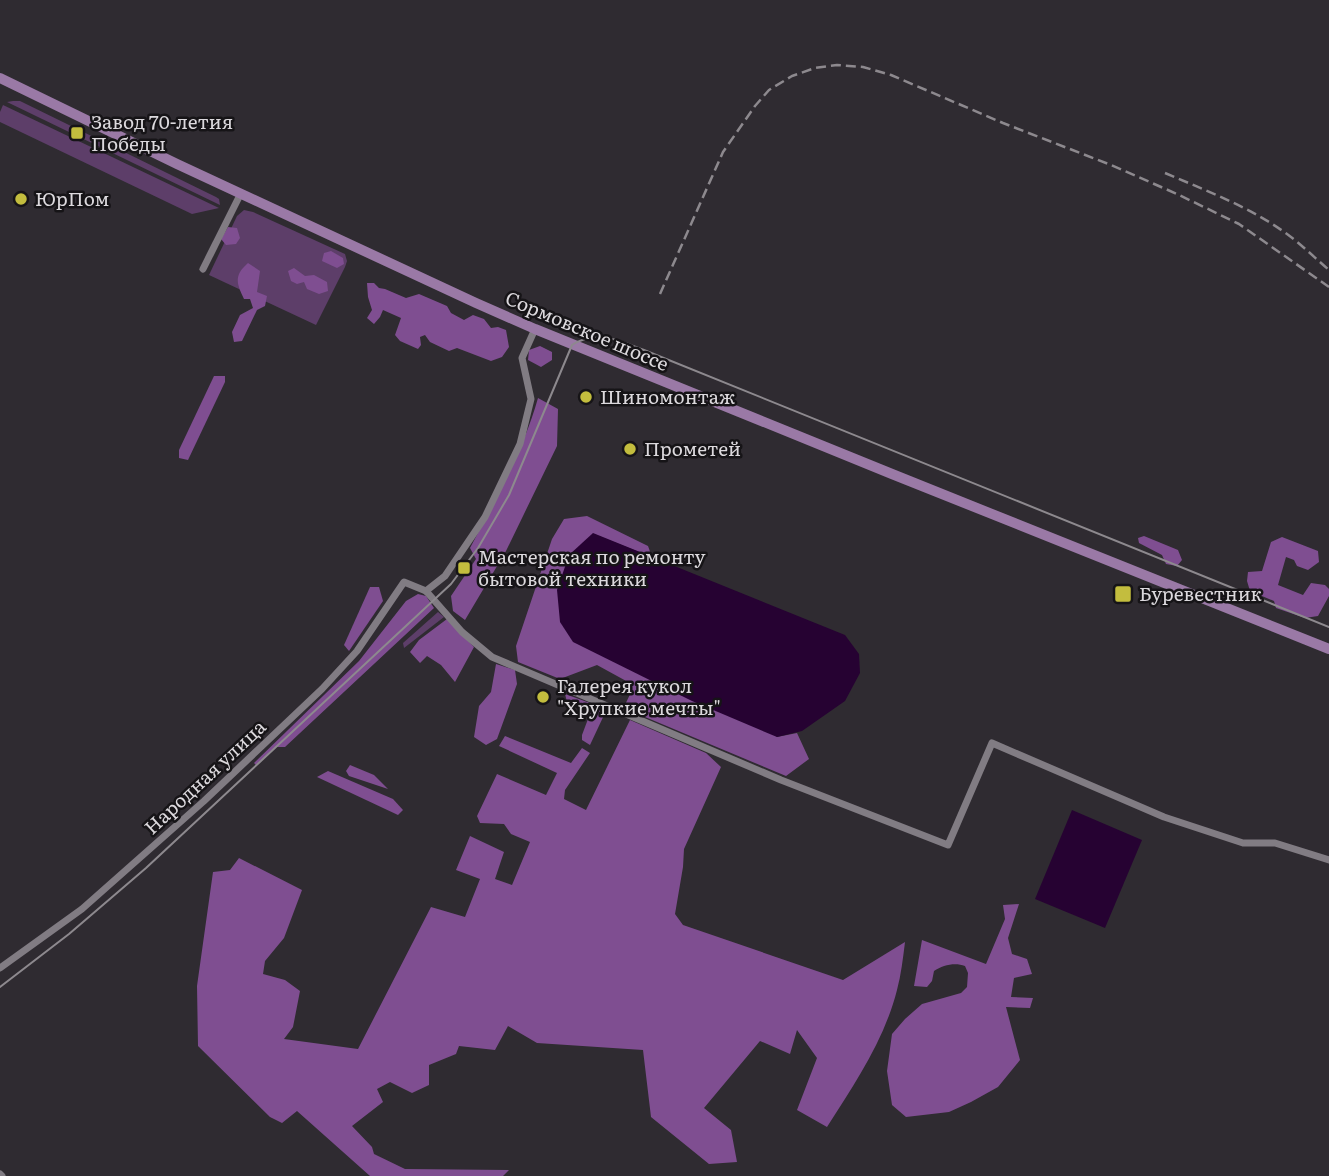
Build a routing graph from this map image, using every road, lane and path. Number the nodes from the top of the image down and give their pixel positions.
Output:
1 (0, 78) edge
2 (241, 193) junction
3 (203, 269) dead end
4 (535, 329) junction
5 (426, 591) junction
6 (1329, 649) edge
7 (1329, 860) edge
8 (0, 968) edge

1 - 2 main road, Сормовское шоссе
2 - 3 street
2 - 4 main road, Сормовское шоссе
4 - 5 street
4 - 6 main road, Сормовское шоссе
5 - 7 street
5 - 8 street, Народная улица

